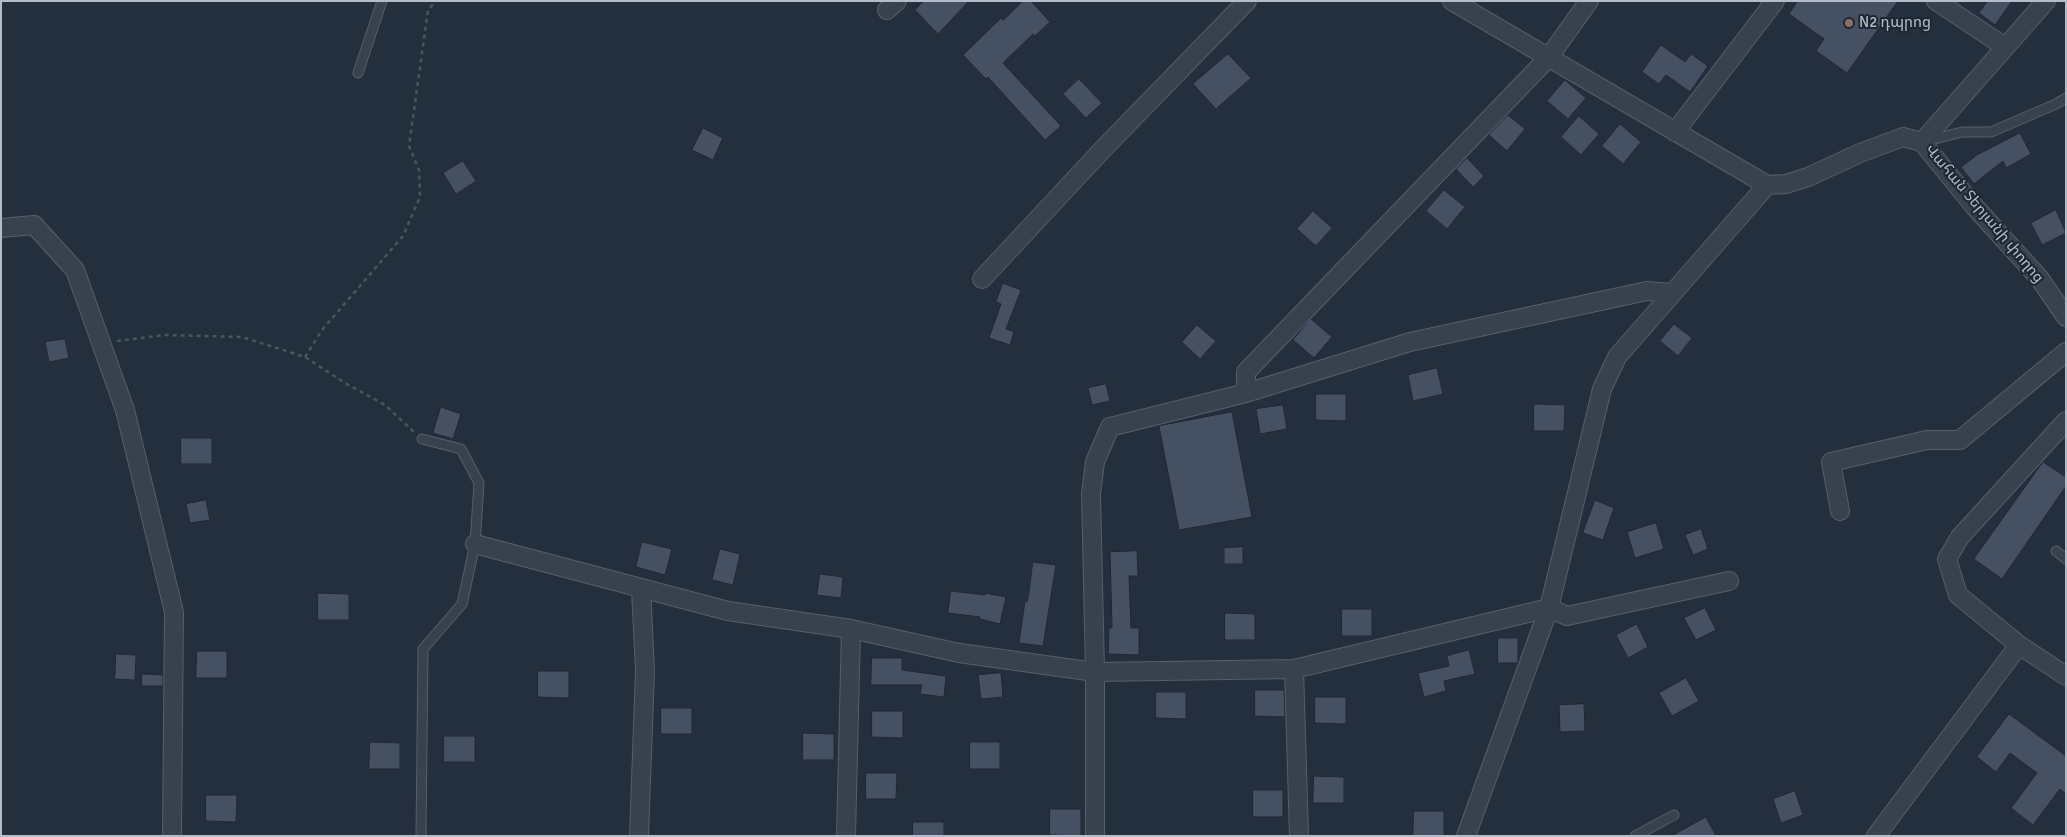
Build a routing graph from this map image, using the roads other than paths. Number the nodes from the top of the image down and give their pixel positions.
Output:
1 (382, 1) edge
2 (1247, 1) edge
3 (1452, 1) edge
4 (1589, 1) edge
5 (1775, 1) edge
6 (1936, 1) edge
7 (2046, 1) edge
8 (2005, 47) junction
9 (1549, 57) junction
10 (358, 73) dead end
11 (2066, 98) edge
12 (1674, 132) junction
13 (1922, 142) junction
14 (1767, 185) junction
15 (1, 228) edge
16 (982, 279) dead end
17 (1672, 293) junction
18 (2066, 317) edge
19 (2066, 352) edge
20 (1246, 393) junction
21 (2064, 426) edge
22 (422, 439) road end
23 (1840, 511) dead end
24 (475, 544) junction
25 (2056, 551) dead end
26 (2066, 559) edge
27 (1729, 581) dead end
28 (642, 588) junction
29 (1549, 608) junction
30 (852, 629) junction
31 (2019, 645) junction
32 (1294, 669) junction
33 (1095, 672) junction
34 (2066, 676) edge
35 (1674, 815) dead end
36 (172, 836) edge
37 (421, 836) edge
38 (639, 836) edge
39 (846, 836) edge
40 (1095, 836) edge
41 (1299, 836) edge
42 (1466, 836) edge
43 (1635, 836) edge
44 (1876, 836) edge

1 - 10 lane
2 - 16 street
3 - 9 street
4 - 9 street
5 - 12 street
6 - 8 street
7 - 8 street, Վահան Տերյանի փողոց
8 - 13 street, Վահան Տերյանի փողոց
9 - 12 street
9 - 20 street
11 - 13 lane
12 - 14 street
13 - 14 street
13 - 18 street, Վահան Տերյանի փողոց
14 - 17 street
15 - 36 street
17 - 20 street
17 - 29 street
19 - 23 street
20 - 33 street
21 - 31 street
22 - 24 lane
24 - 28 street
24 - 37 lane
25 - 26 lane
27 - 29 street
28 - 30 street
28 - 38 street
29 - 32 street
29 - 42 street
30 - 33 street
30 - 39 street
31 - 34 street
31 - 44 street
32 - 33 street
32 - 41 street
33 - 40 street
35 - 43 lane

